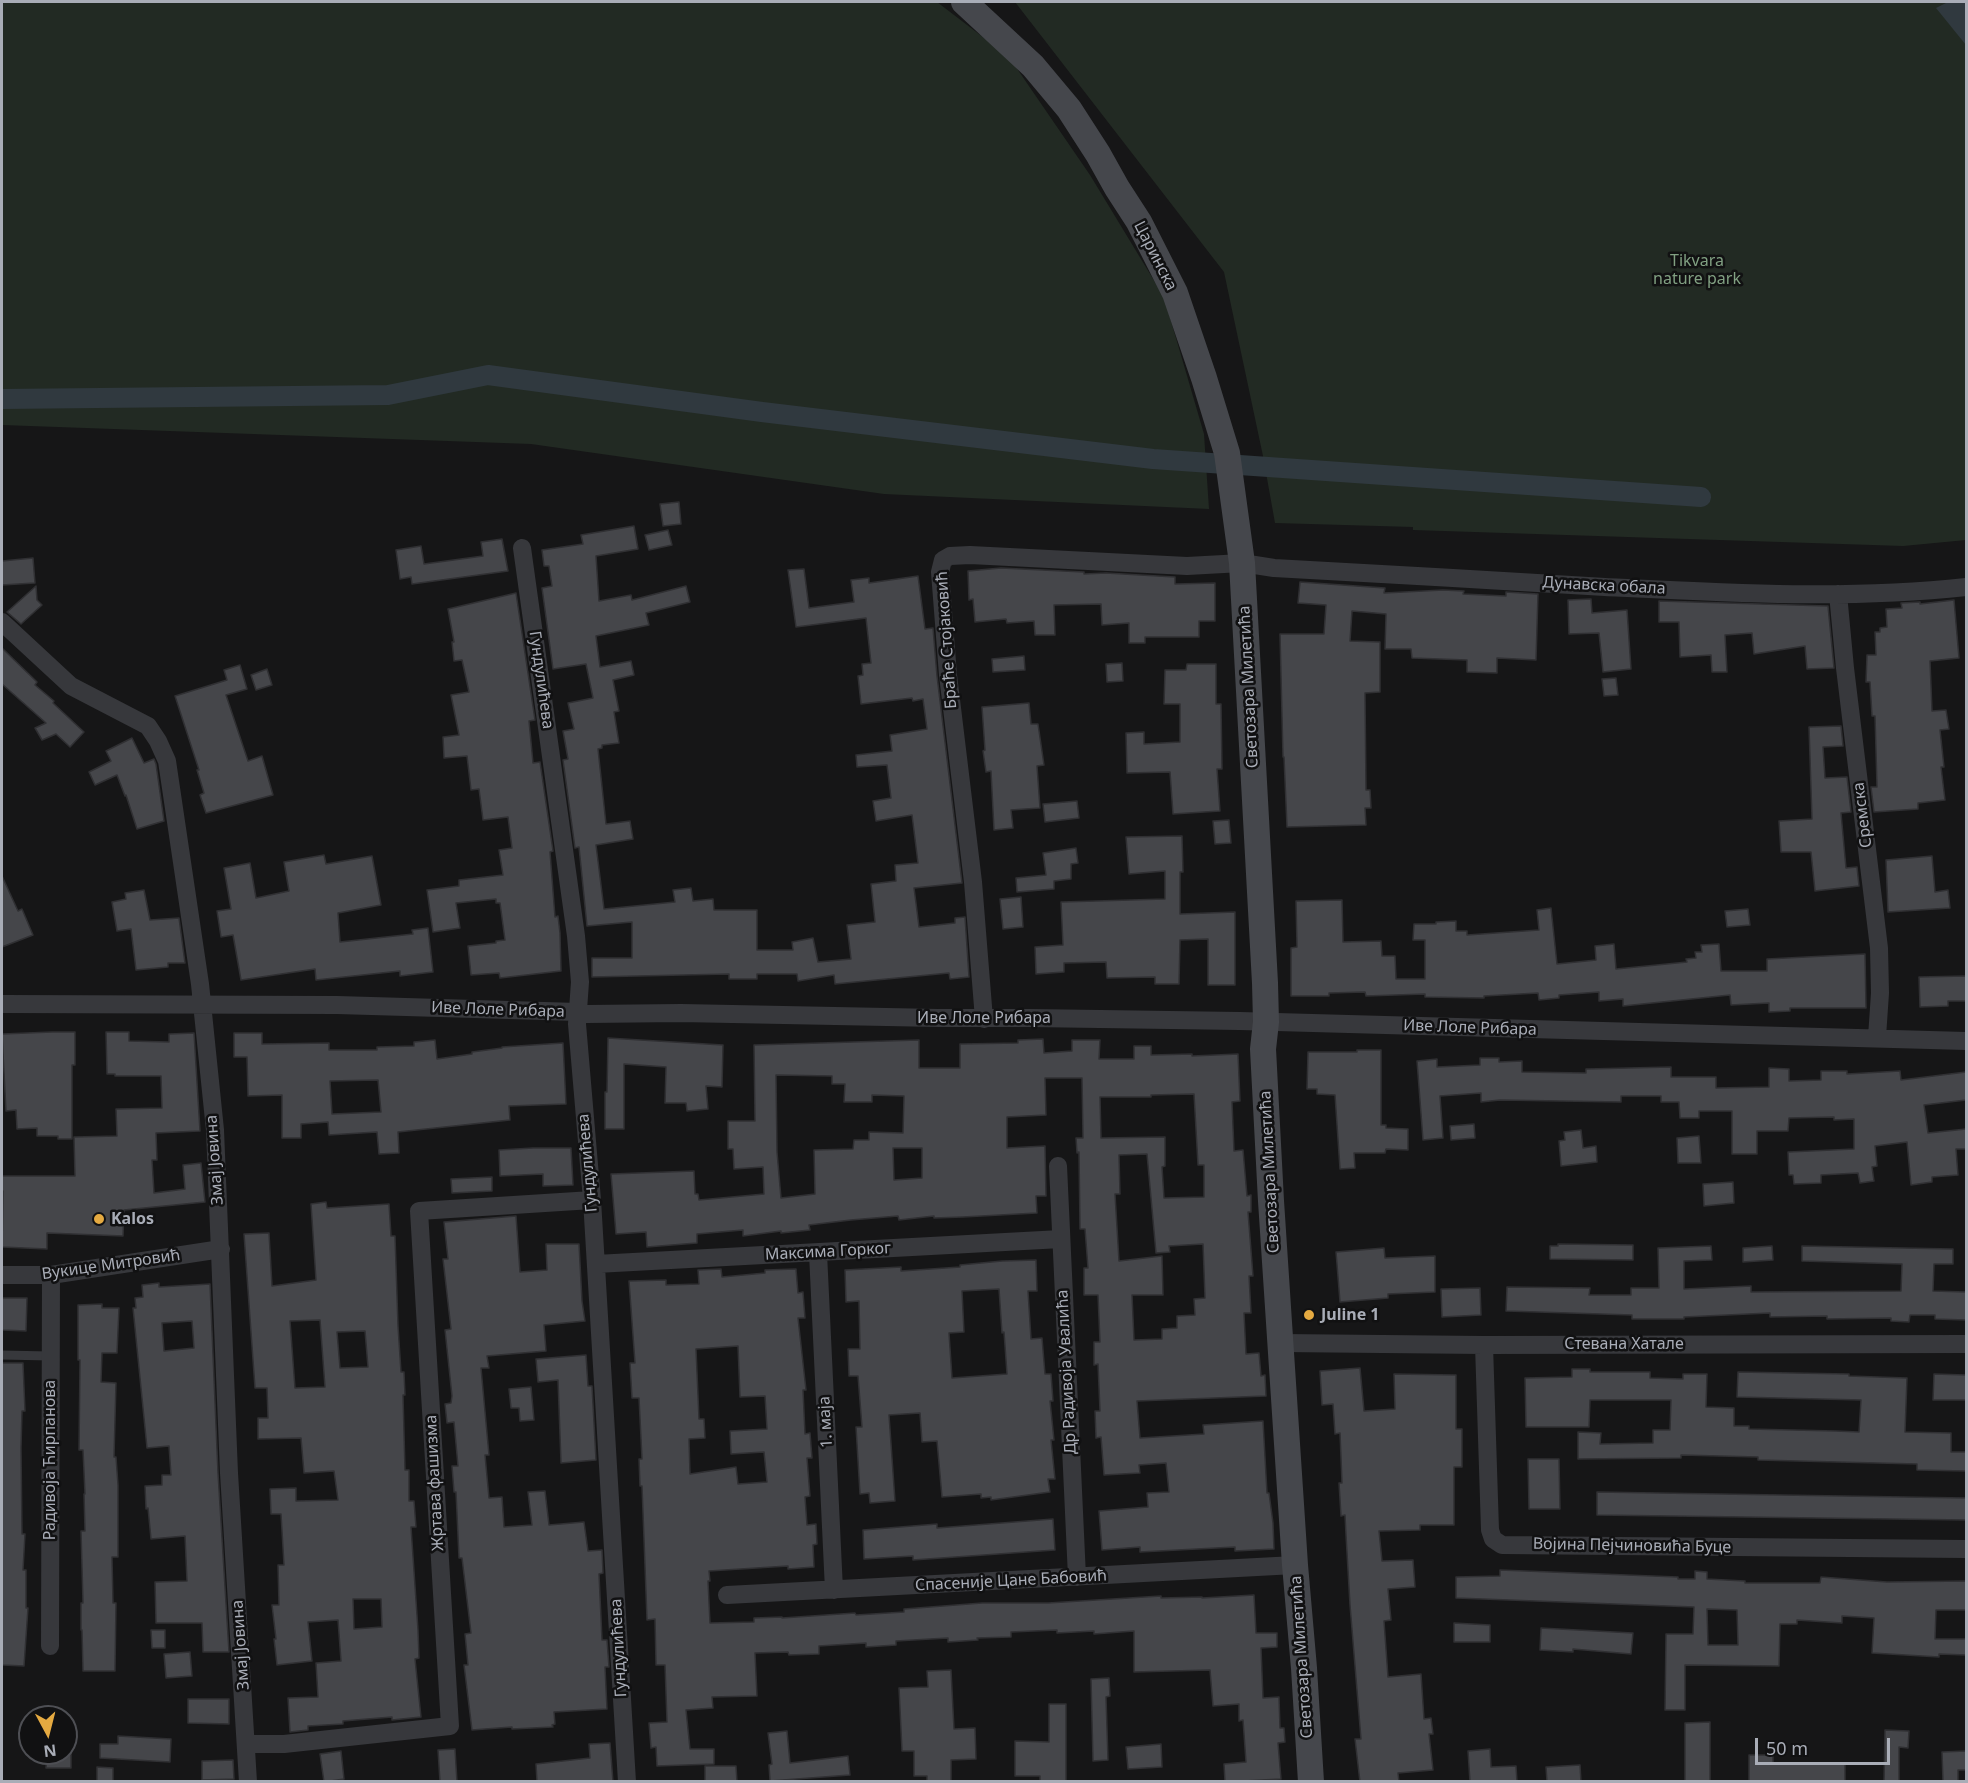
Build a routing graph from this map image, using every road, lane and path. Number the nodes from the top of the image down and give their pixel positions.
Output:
1 (964, 2) edge
2 (522, 548) dead end
3 (1242, 563) junction
4 (1966, 587) edge
5 (1839, 594) junction
6 (2, 622) edge
7 (2, 1004) edge
8 (202, 1005) junction
9 (578, 1012) junction
10 (984, 1019) junction
11 (1266, 1022) junction
12 (1877, 1037) junction
13 (1966, 1041) edge
14 (1058, 1166) dead end
15 (592, 1200) junction
16 (1061, 1239) junction
17 (220, 1249) junction
18 (818, 1253) junction
19 (596, 1264) junction
20 (2, 1275) edge
21 (51, 1275) junction
22 (1281, 1343) junction
23 (1966, 1344) edge
24 (1484, 1345) junction
25 (2, 1356) edge
26 (50, 1356) junction
27 (1966, 1549) edge
28 (1295, 1565) junction
29 (1077, 1578) junction
30 (834, 1590) junction
31 (727, 1595) dead end
32 (50, 1646) dead end
33 (247, 1744) junction
34 (248, 1782) edge
35 (627, 1782) edge
36 (1311, 1782) edge

1 - 3 main road, Царинска
2 - 9 street, Гундулићева
3 - 5 street, Дунавска обала
3 - 10 street, Браће Стојаковић
3 - 11 main road, Светозара Милетића
4 - 5 street, Дунавска обала
5 - 12 street, Сремска
6 - 8 street, Змај Јовина
7 - 8 street, Иве Лоле Рибара
8 - 9 street, Иве Лоле Рибара
8 - 17 street, Змај Јовина
9 - 10 street, Иве Лоле Рибара
9 - 15 street, Гундулићева
10 - 11 street, Иве Лоле Рибара
11 - 12 street, Иве Лоле Рибара
11 - 22 main road, Светозара Милетића
12 - 13 street, Иве Лоле Рибара
14 - 16 street, Др Радивоја Увалића
15 - 19 street, Гундулићева
15 - 33 street, Жртава фашизма
16 - 18 street, Максима Горког
16 - 29 street, Др Радивоја Увалића
17 - 21 street, Вукице Митровић
17 - 33 street, Змај Јовина
18 - 19 street, Максима Горког
18 - 30 street, 1. маја
19 - 35 street, Гундулићева
20 - 21 street, Вукице Митровић
21 - 26 street, Радивоја Ћирпанова
22 - 24 street, Стевана Хатале
22 - 28 main road, Светозара Милетића
23 - 24 street, Стевана Хатале
24 - 27 street, Војина Пејчиновића Буце
25 - 26 lane
26 - 32 street, Радивоја Ћирпанова
28 - 29 street, Спасеније Цане Бабовић
28 - 36 main road, Светозара Милетића
29 - 30 street, Спасеније Цане Бабовић
30 - 31 street, Спасеније Цане Бабовић
33 - 34 street, Змај Јовина

